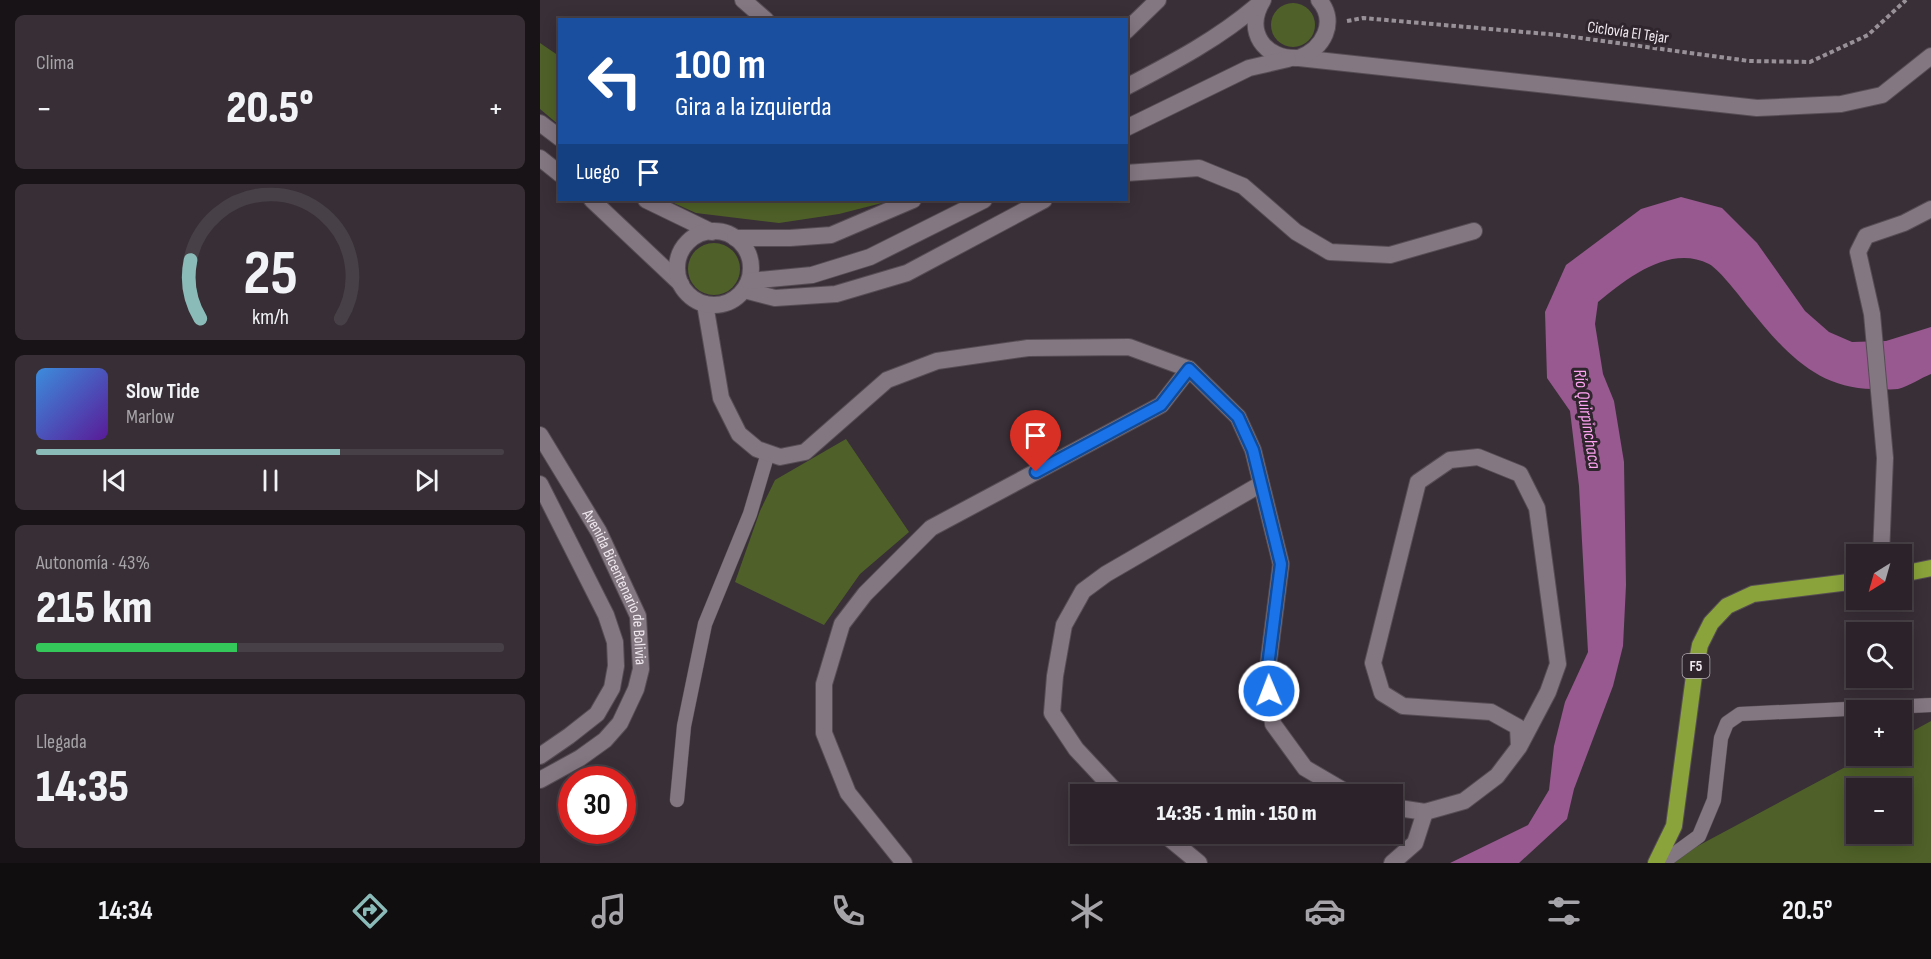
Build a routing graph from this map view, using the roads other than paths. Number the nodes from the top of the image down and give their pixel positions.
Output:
1 (743, 0) edge
2 (1158, 0) edge
3 (1263, 0) edge
4 (1319, 0) edge
5 (764, 18) edge
6 (1128, 29) edge
7 (1931, 56) edge
8 (1294, 58) junction
9 (1128, 86) edge
10 (540, 123) edge
11 (1128, 127) edge
12 (558, 136) edge
13 (540, 158) edge
14 (558, 172) edge
15 (1128, 173) edge
16 (593, 201) edge
17 (648, 201) edge
18 (911, 201) edge
19 (982, 201) edge
20 (1042, 201) edge
21 (1931, 209) edge
22 (1474, 231) dead end
23 (712, 232) junction
24 (735, 238) junction
25 (681, 284) junction
26 (746, 286) junction
27 (705, 304) junction
28 (1189, 369) junction
29 (540, 435) edge
30 (768, 453) junction
31 (540, 484) edge
32 (1261, 484) junction
33 (1881, 544) edge
34 (1931, 568) edge
35 (1912, 572) edge
36 (1846, 582) edge
37 (1931, 705) edge
38 (1519, 747) junction
39 (540, 756) edge
40 (540, 780) edge
41 (1109, 784) edge
42 (1332, 784) edge
43 (677, 800) dead end
44 (1403, 809) edge
45 (1425, 812) junction
46 (1176, 844) edge
47 (904, 863) edge
48 (1199, 863) edge
49 (1392, 863) edge
50 (1656, 863) edge
51 (1662, 863) edge

1 - 5 street
2 - 6 street
3 - 8 street
3 - 9 street
4 - 8 street
7 - 8 street
8 - 11 street
10 - 12 street
13 - 14 street
15 - 22 street
16 - 25 street
17 - 23 street
18 - 24 street
19 - 26 street
20 - 26 street
21 - 33 street
23 - 24 street
23 - 25 street
24 - 26 street
25 - 27 street
26 - 27 street
27 - 30 street
28 - 30 street
28 - 32 street
28 - 47 street
29 - 40 street, Avenida Bicentenario de Bolivia
30 - 43 lane
31 - 39 street, Avenida Bicentenario de Bolivia
32 - 41 street
32 - 42 street
34 - 35 highway
36 - 50 highway, F5
37 - 51 lane
38 - 38 street
38 - 45 street
44 - 45 street
45 - 49 street
46 - 48 street

